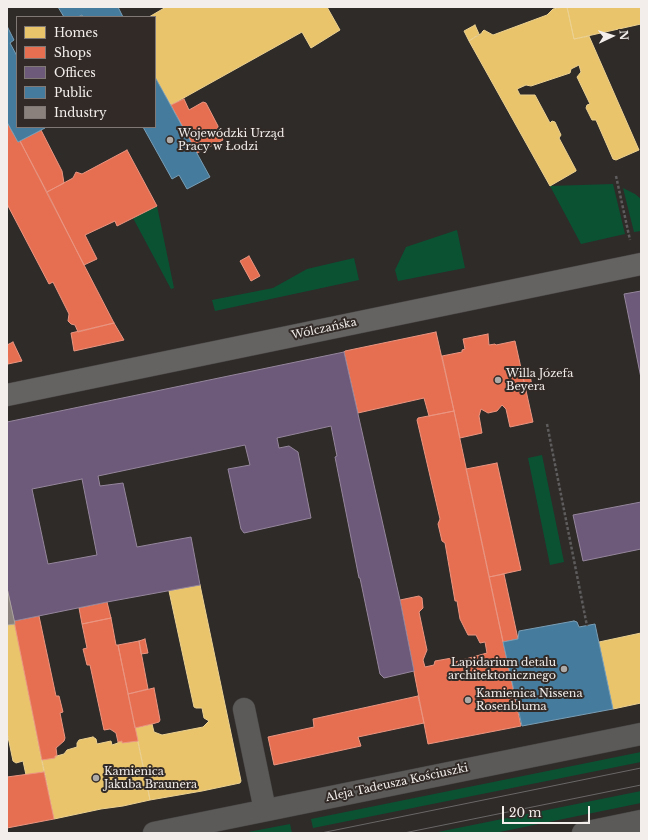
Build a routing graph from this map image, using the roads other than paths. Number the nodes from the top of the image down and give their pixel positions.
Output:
1 (638, 264) edge
2 (7, 395) edge
3 (244, 709) dead end
4 (641, 734) edge
5 (265, 810) junction
6 (641, 821) edge
7 (154, 833) edge
8 (583, 833) edge

1 - 2 main road, Wólczańska
3 - 5 street
4 - 5 street, Aleja Tadeusza Kościuszki
5 - 7 street, Aleja Tadeusza Kościuszki
6 - 8 street

